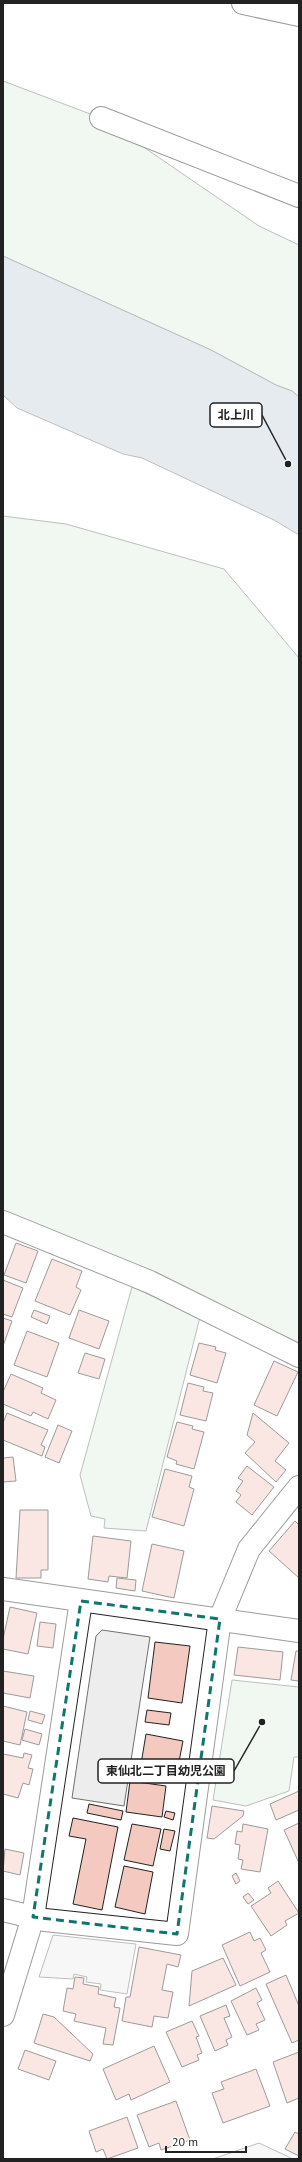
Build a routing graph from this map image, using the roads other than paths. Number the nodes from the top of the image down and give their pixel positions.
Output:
1 (243, 3) edge
2 (299, 15) edge
3 (101, 118) dead end
4 (299, 196) edge
5 (3, 1222) edge
6 (299, 1356) edge
7 (299, 1487) edge
8 (3, 1589) edge
9 (81, 1601) junction
10 (220, 1619) junction
11 (299, 1631) edge
12 (3, 1910) edge
13 (33, 1917) junction
14 (3, 2015) edge

1 - 2 main road
3 - 4 main road
5 - 6 main road
7 - 10 main road
8 - 9 main road
9 - 10 main road
9 - 13 main road
10 - 11 main road
10 - 13 main road
12 - 13 main road
13 - 14 main road

